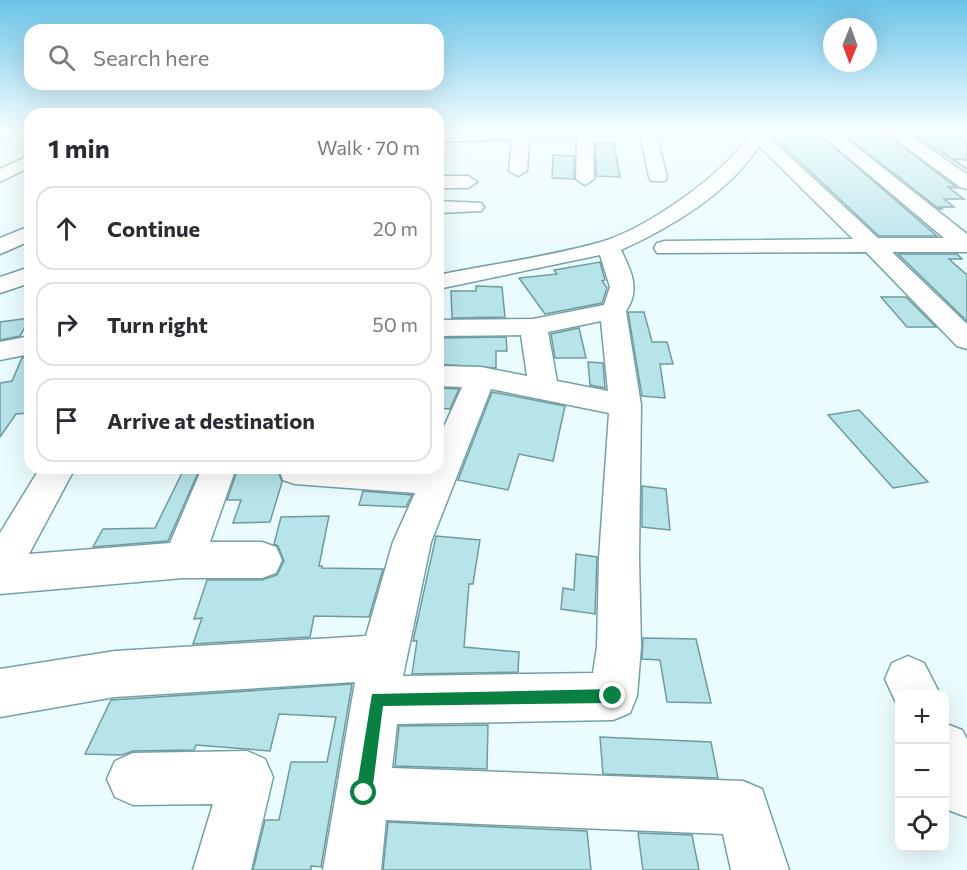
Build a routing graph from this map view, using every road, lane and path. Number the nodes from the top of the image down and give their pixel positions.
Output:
1 (585, 171) edge
2 (657, 171) edge
3 (728, 171) edge
4 (795, 171) edge
5 (876, 171) edge
6 (949, 171) edge
7 (0, 177) edge
8 (658, 177) dead end
9 (24, 179) edge
10 (585, 179) dead end
11 (444, 182) edge
12 (468, 182) dead end
13 (967, 183) edge
14 (444, 207) edge
15 (474, 207) dead end
16 (649, 229) junction
17 (24, 235) edge
18 (872, 244) junction
19 (967, 244) edge
20 (0, 247) edge
21 (608, 247) junction
22 (24, 276) edge
23 (444, 280) edge
24 (0, 286) edge
25 (613, 311) junction
26 (533, 327) junction
27 (444, 328) edge
28 (967, 340) edge
29 (24, 346) edge
30 (0, 351) edge
31 (444, 383) edge
32 (544, 390) junction
33 (461, 401) edge
34 (626, 405) junction
35 (444, 457) edge
36 (55, 474) edge
37 (217, 474) edge
38 (352, 474) edge
39 (439, 474) edge
40 (437, 480) junction
41 (183, 560) junction
42 (262, 560) dead end
43 (0, 569) edge
44 (0, 575) edge
45 (380, 679) junction
46 (0, 693) edge
47 (949, 756) edge
48 (133, 779) dead end
49 (967, 790) edge
50 (364, 793) junction
51 (222, 870) edge
52 (352, 870) edge
53 (760, 870) edge

1 - 10 street
2 - 8 street
3 - 16 street
4 - 18 street
5 - 19 street
6 - 13 street
7 - 9 street
11 - 12 street
14 - 15 street
16 - 18 street
16 - 21 street
17 - 20 street
18 - 19 street
18 - 28 street
21 - 23 street
21 - 25 street
22 - 24 street
25 - 26 street
25 - 34 street
26 - 27 street
26 - 32 street
29 - 30 street
31 - 33 street
32 - 33 street
32 - 34 street
33 - 35 street
34 - 45 street
36 - 43 street
37 - 41 street
38 - 40 street
39 - 40 street
40 - 45 street
41 - 42 street
41 - 44 street
45 - 46 street
45 - 50 street
47 - 49 street
48 - 51 street
50 - 52 street
50 - 53 street

